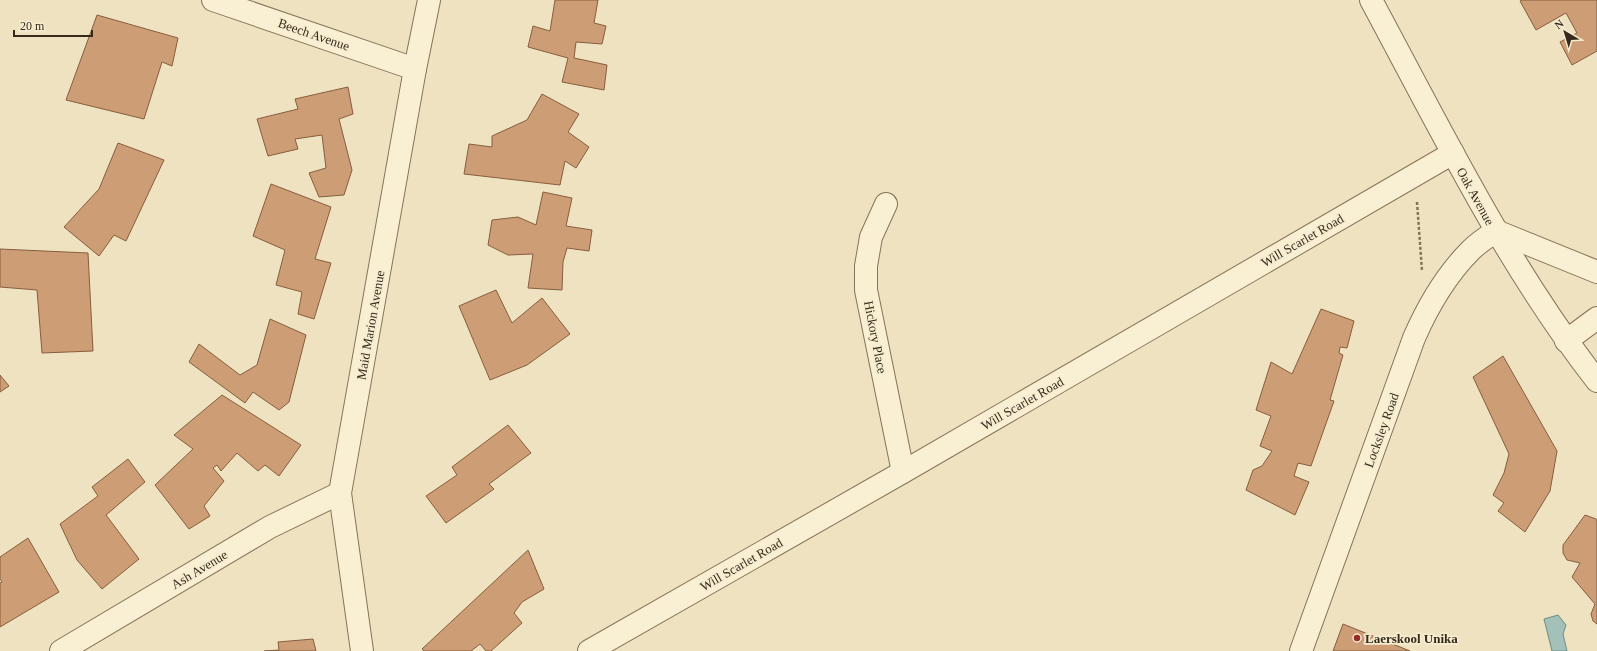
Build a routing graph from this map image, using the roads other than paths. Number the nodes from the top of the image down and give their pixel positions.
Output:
1 (213, 0) edge
2 (429, 0) edge
3 (1372, 0) edge
4 (415, 69) junction
5 (1453, 153) junction
6 (886, 204) dead end
7 (1496, 232) junction
8 (1597, 272) edge
9 (1597, 318) edge
10 (1566, 341) junction
11 (1597, 381) edge
12 (903, 472) junction
13 (340, 493) junction
14 (61, 651) edge
15 (362, 651) edge
16 (589, 651) edge
17 (1301, 651) edge

1 - 4 street, Beech Avenue
2 - 4 street, Maid Marion Avenue
3 - 5 street, Oak Avenue
4 - 13 street, Maid Marion Avenue
5 - 7 street, Oak Avenue
5 - 12 street, Will Scarlet Road
6 - 12 street, Hickory Place
7 - 8 street
7 - 10 street, Oak Avenue
7 - 17 street, Locksley Road
9 - 10 street
10 - 11 street, Oak Avenue
12 - 16 street, Will Scarlet Road
13 - 14 street, Ash Avenue
13 - 15 street, Maid Marion Avenue

